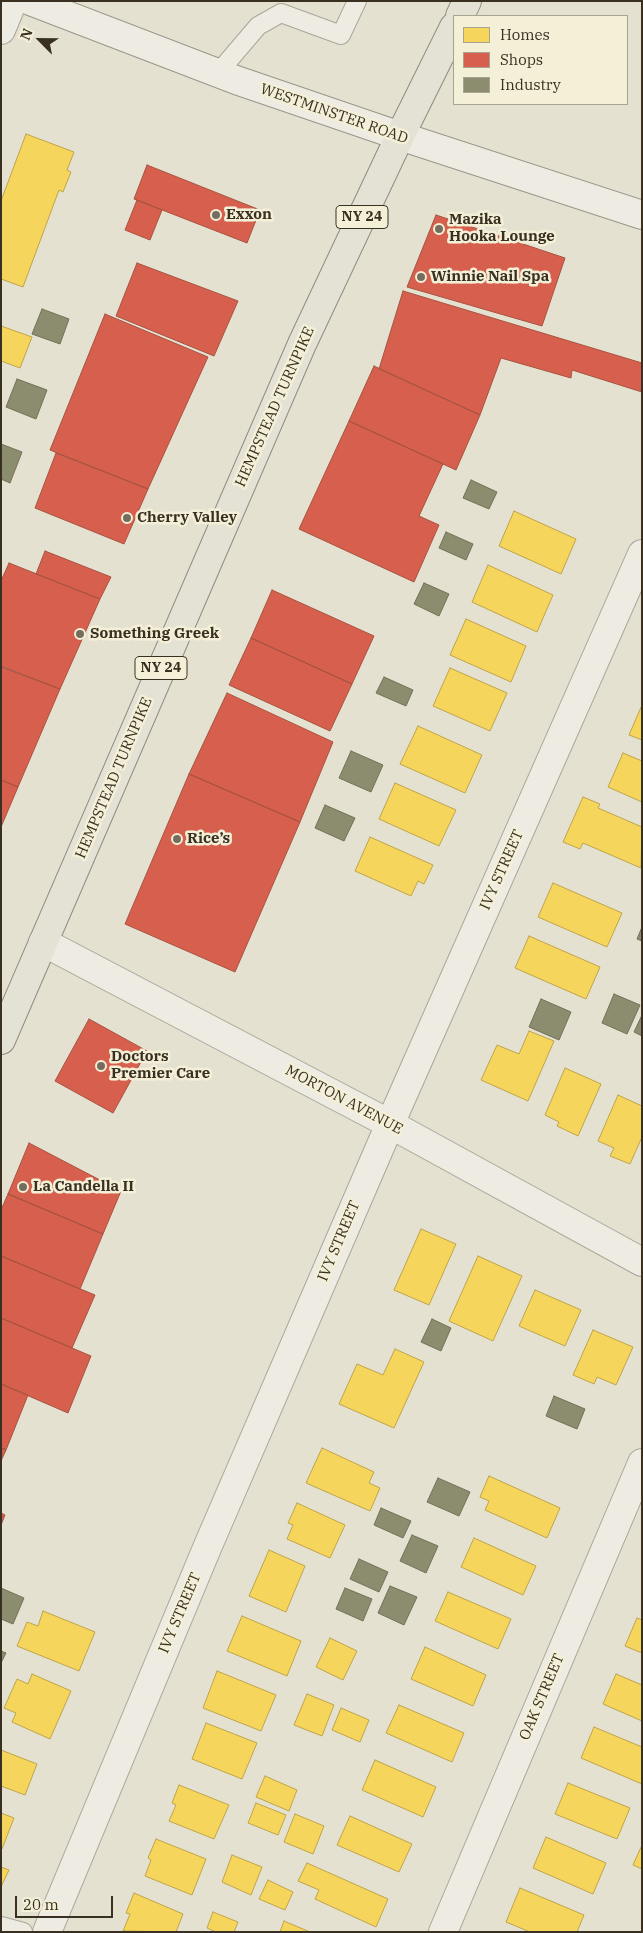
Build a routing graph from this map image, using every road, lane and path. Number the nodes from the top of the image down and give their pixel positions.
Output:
1 (13, 1) edge
2 (30, 1) edge
3 (357, 1) edge
4 (467, 1) edge
5 (460, 15) edge
6 (453, 29) edge
7 (1, 30) edge
8 (218, 73) junction
9 (400, 136) junction
10 (642, 215) edge
11 (642, 554) edge
12 (43, 942) junction
13 (1, 1040) edge
14 (390, 1124) junction
15 (642, 1262) edge
16 (642, 1463) edge
17 (1, 1926) edge
18 (23, 1932) edge
19 (47, 1932) edge
20 (443, 1932) edge

1 - 7 street
2 - 8 street, WESTMINSTER ROAD
3 - 8 lane
4 - 5 main road
6 - 9 main road, HEMPSTEAD TURNPIKE / NY 24
8 - 9 street, WESTMINSTER ROAD
9 - 10 street, WESTMINSTER ROAD
9 - 12 main road, HEMPSTEAD TURNPIKE / NY 24
11 - 14 street, IVY STREET
12 - 13 main road, HEMPSTEAD TURNPIKE / NY 24
12 - 14 street, MORTON AVENUE
14 - 15 street, MORTON AVENUE
14 - 19 street, IVY STREET
16 - 20 street, OAK STREET
17 - 18 lane

